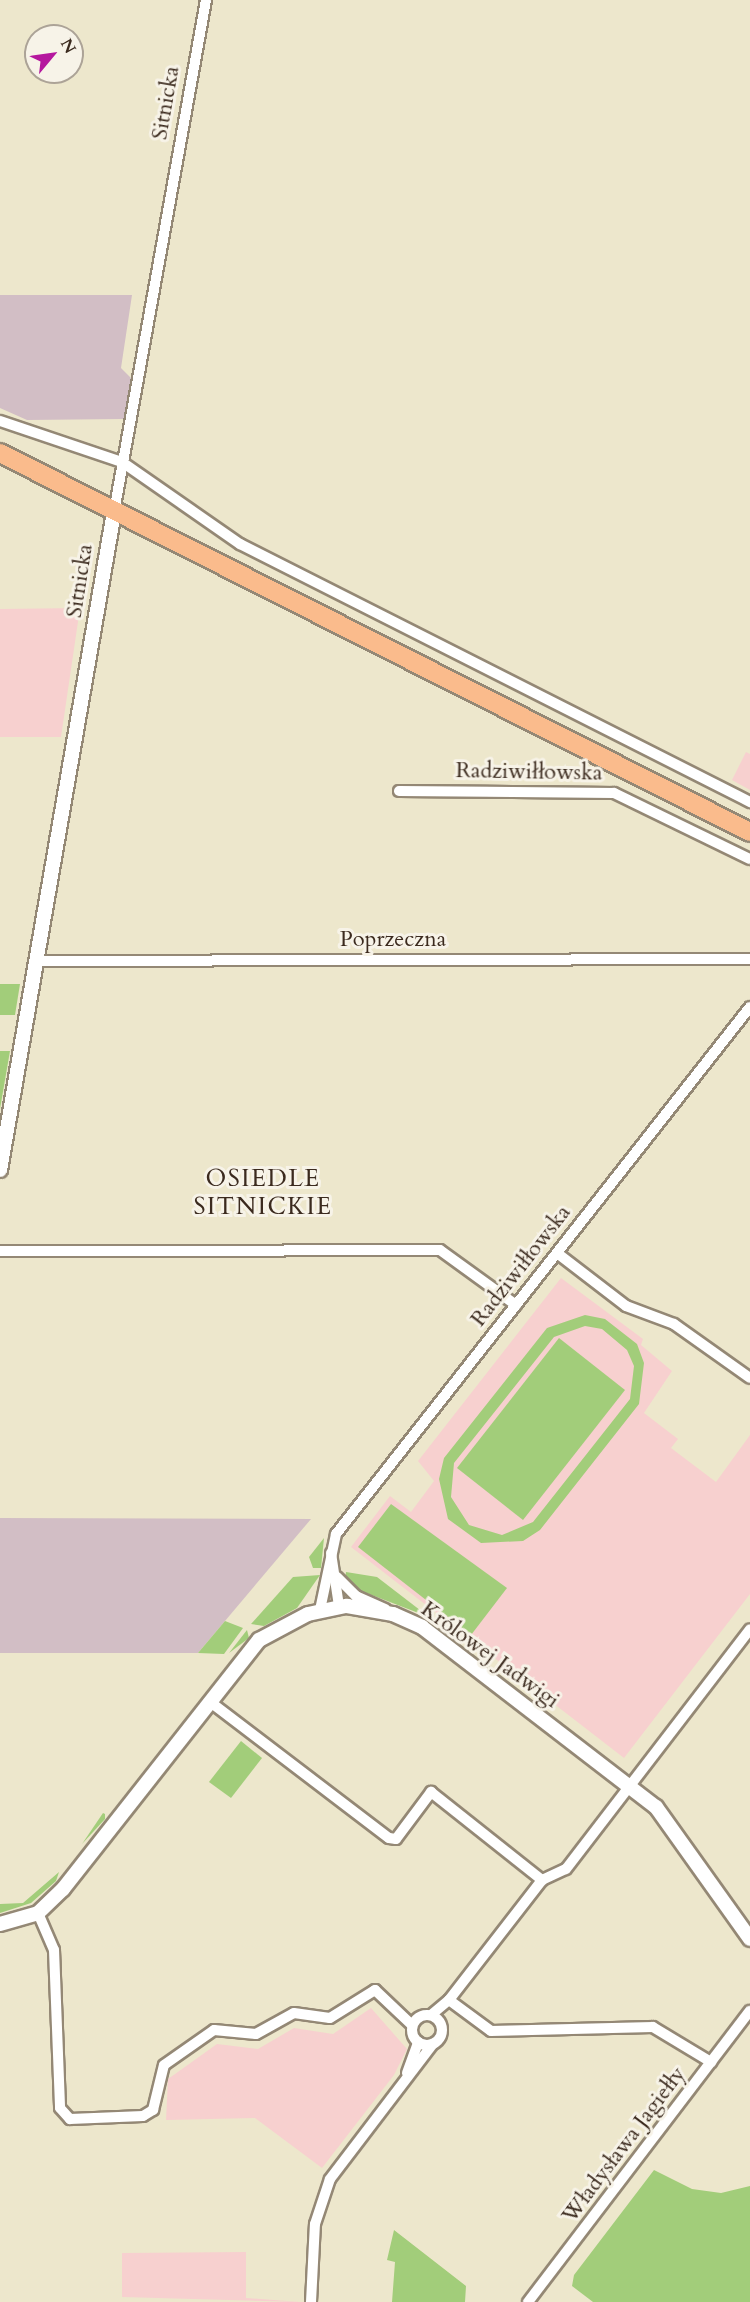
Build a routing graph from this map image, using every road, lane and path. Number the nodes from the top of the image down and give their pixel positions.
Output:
1 (206, 0) edge
2 (0, 421) edge
3 (0, 453) edge
4 (122, 462) junction
5 (114, 512) junction
6 (399, 791) dead end
7 (750, 802) edge
8 (750, 832) edge
9 (750, 859) edge
10 (750, 959) edge
11 (37, 961) junction
12 (750, 1007) edge
13 (0, 1170) edge
14 (0, 1251) edge
15 (557, 1253) junction
16 (516, 1305) junction
17 (750, 1378) edge
18 (331, 1553) junction
19 (337, 1577) junction
20 (339, 1606) junction
21 (320, 1610) junction
22 (393, 1614) junction
23 (750, 1629) edge
24 (208, 1701) junction
25 (630, 1785) junction
26 (542, 1880) junction
27 (38, 1913) junction
28 (0, 1924) edge
29 (750, 1939) edge
30 (449, 2000) junction
31 (750, 2011) edge
32 (430, 2015) junction
33 (441, 2023) junction
34 (412, 2025) junction
35 (418, 2042) junction
36 (433, 2044) junction
37 (711, 2062) junction
38 (407, 2074) junction
39 (311, 2302) edge
40 (528, 2302) edge

1 - 4 street, Sitnicka
2 - 4 street
3 - 5 main road
4 - 5 street, Sitnicka
4 - 7 street
5 - 8 main road
5 - 11 street, Sitnicka
6 - 9 street, Radziwiłłowska
10 - 11 street, Poprzeczna
11 - 13 street, Sitnicka
12 - 15 street, Radziwiłłowska
14 - 16 street
15 - 16 street, Radziwiłłowska
15 - 17 street
16 - 18 street, Radziwiłłowska
18 - 19 street
18 - 21 street, Radziwiłłowska
19 - 20 street
19 - 22 street
20 - 21 street, Królowej Jadwigi
20 - 22 street, Królowej Jadwigi
21 - 24 street, Królowej Jadwigi
22 - 25 street, Królowej Jadwigi
23 - 25 street
24 - 26 street
24 - 27 street, Królowej Jadwigi
25 - 26 street
25 - 29 street, Królowej Jadwigi
26 - 30 street
27 - 28 street
27 - 34 street
30 - 32 street
30 - 33 street
30 - 37 street
31 - 37 street, Władysława Jagiełły
32 - 33 street
32 - 34 street
33 - 36 street
34 - 35 street
35 - 36 street
35 - 38 street
36 - 38 street
37 - 40 street, Władysława Jagiełły
38 - 39 street

